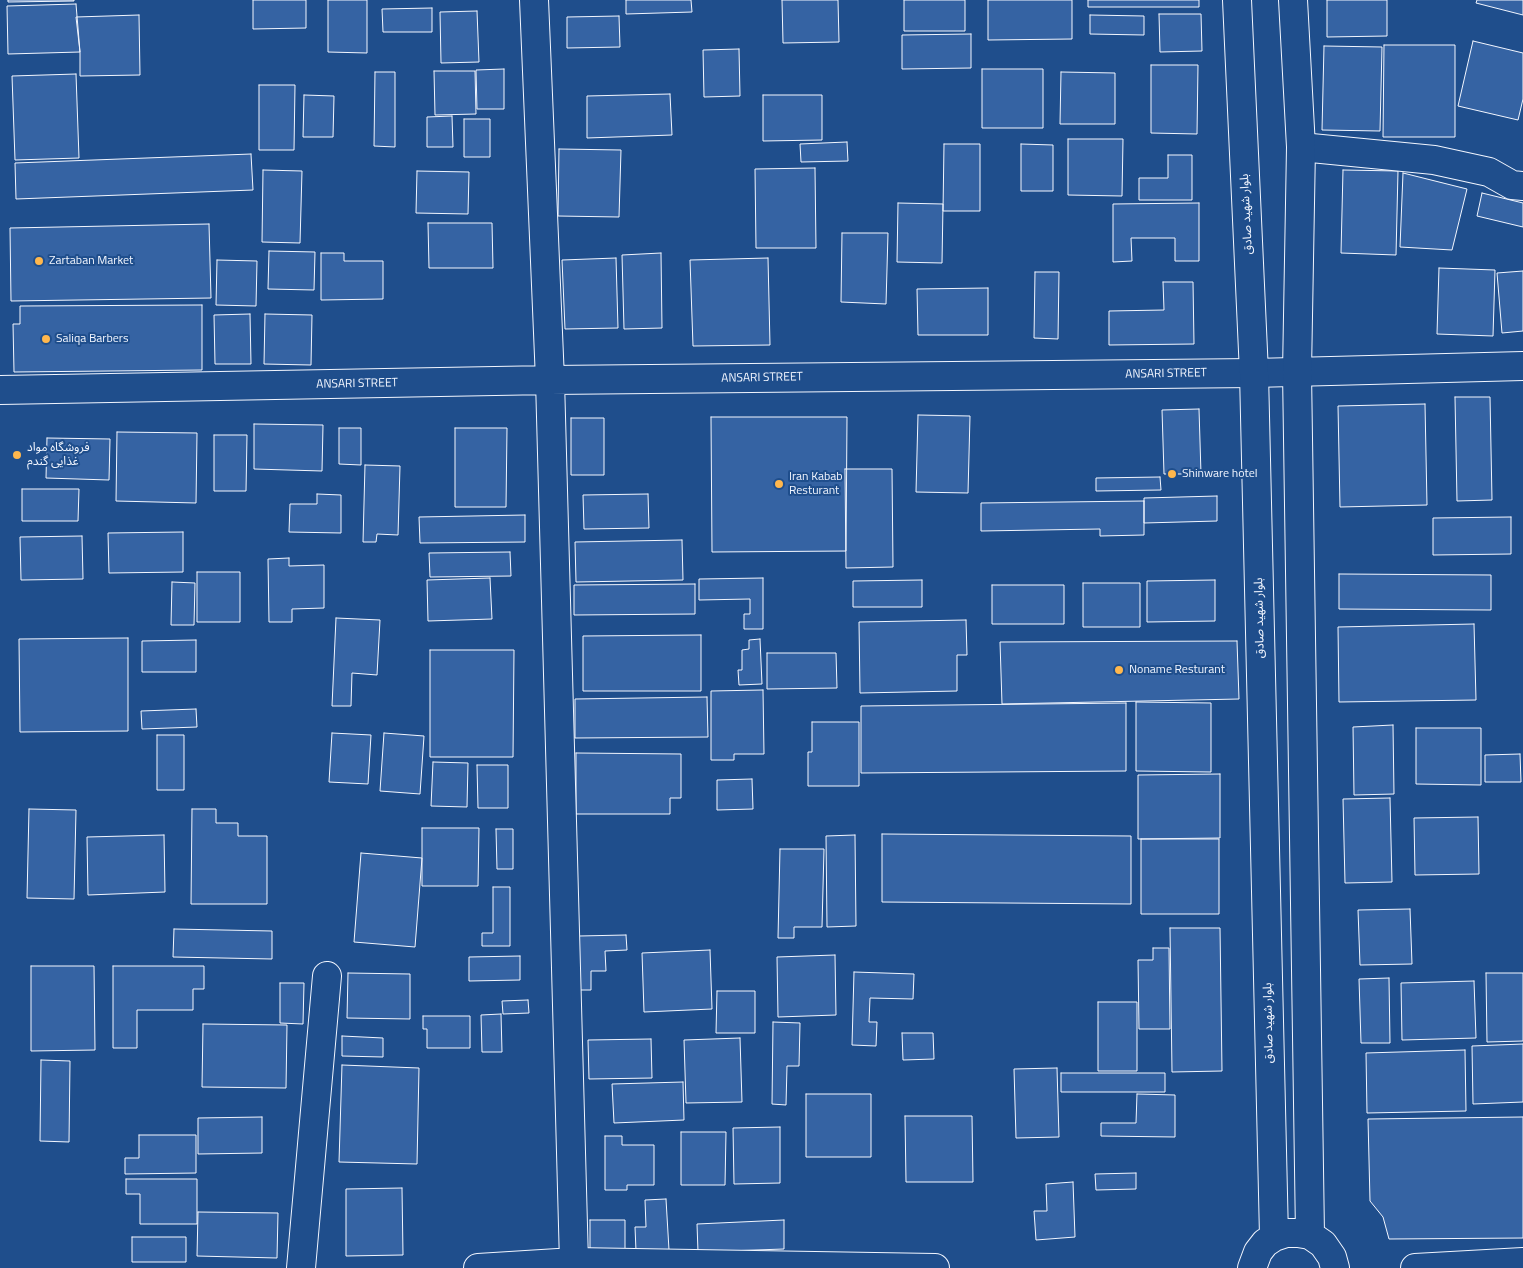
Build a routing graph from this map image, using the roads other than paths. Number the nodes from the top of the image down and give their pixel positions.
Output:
1 (534, 0) edge
2 (1237, 0) edge
3 (1293, 0) edge
4 (1301, 147) junction
5 (1523, 186) edge
6 (1523, 366) edge
7 (1297, 372) junction
8 (1254, 373) junction
9 (550, 380) junction
10 (0, 390) edge
11 (327, 976) dead end
12 (1310, 1235) junction
13 (1274, 1237) junction
14 (574, 1262) junction
15 (1523, 1262) edge
16 (301, 1268) edge
17 (478, 1268) edge
18 (906, 1268) edge
19 (935, 1268) edge
20 (1252, 1268) edge
21 (1335, 1268) edge
22 (1415, 1268) edge

1 - 9 street
2 - 8 street, بلوار شهید صادق
3 - 4 street
4 - 5 street
4 - 7 street
6 - 7 street, ANSARI STREET
7 - 8 street, ANSARI STREET
7 - 12 street
8 - 9 street, ANSARI STREET
8 - 13 street, بلوار شهید صادق
9 - 10 street, ANSARI STREET
9 - 14 street
11 - 16 street
12 - 13 street
12 - 21 street
13 - 20 street
14 - 17 street
14 - 18 street
15 - 22 street
18 - 19 street

